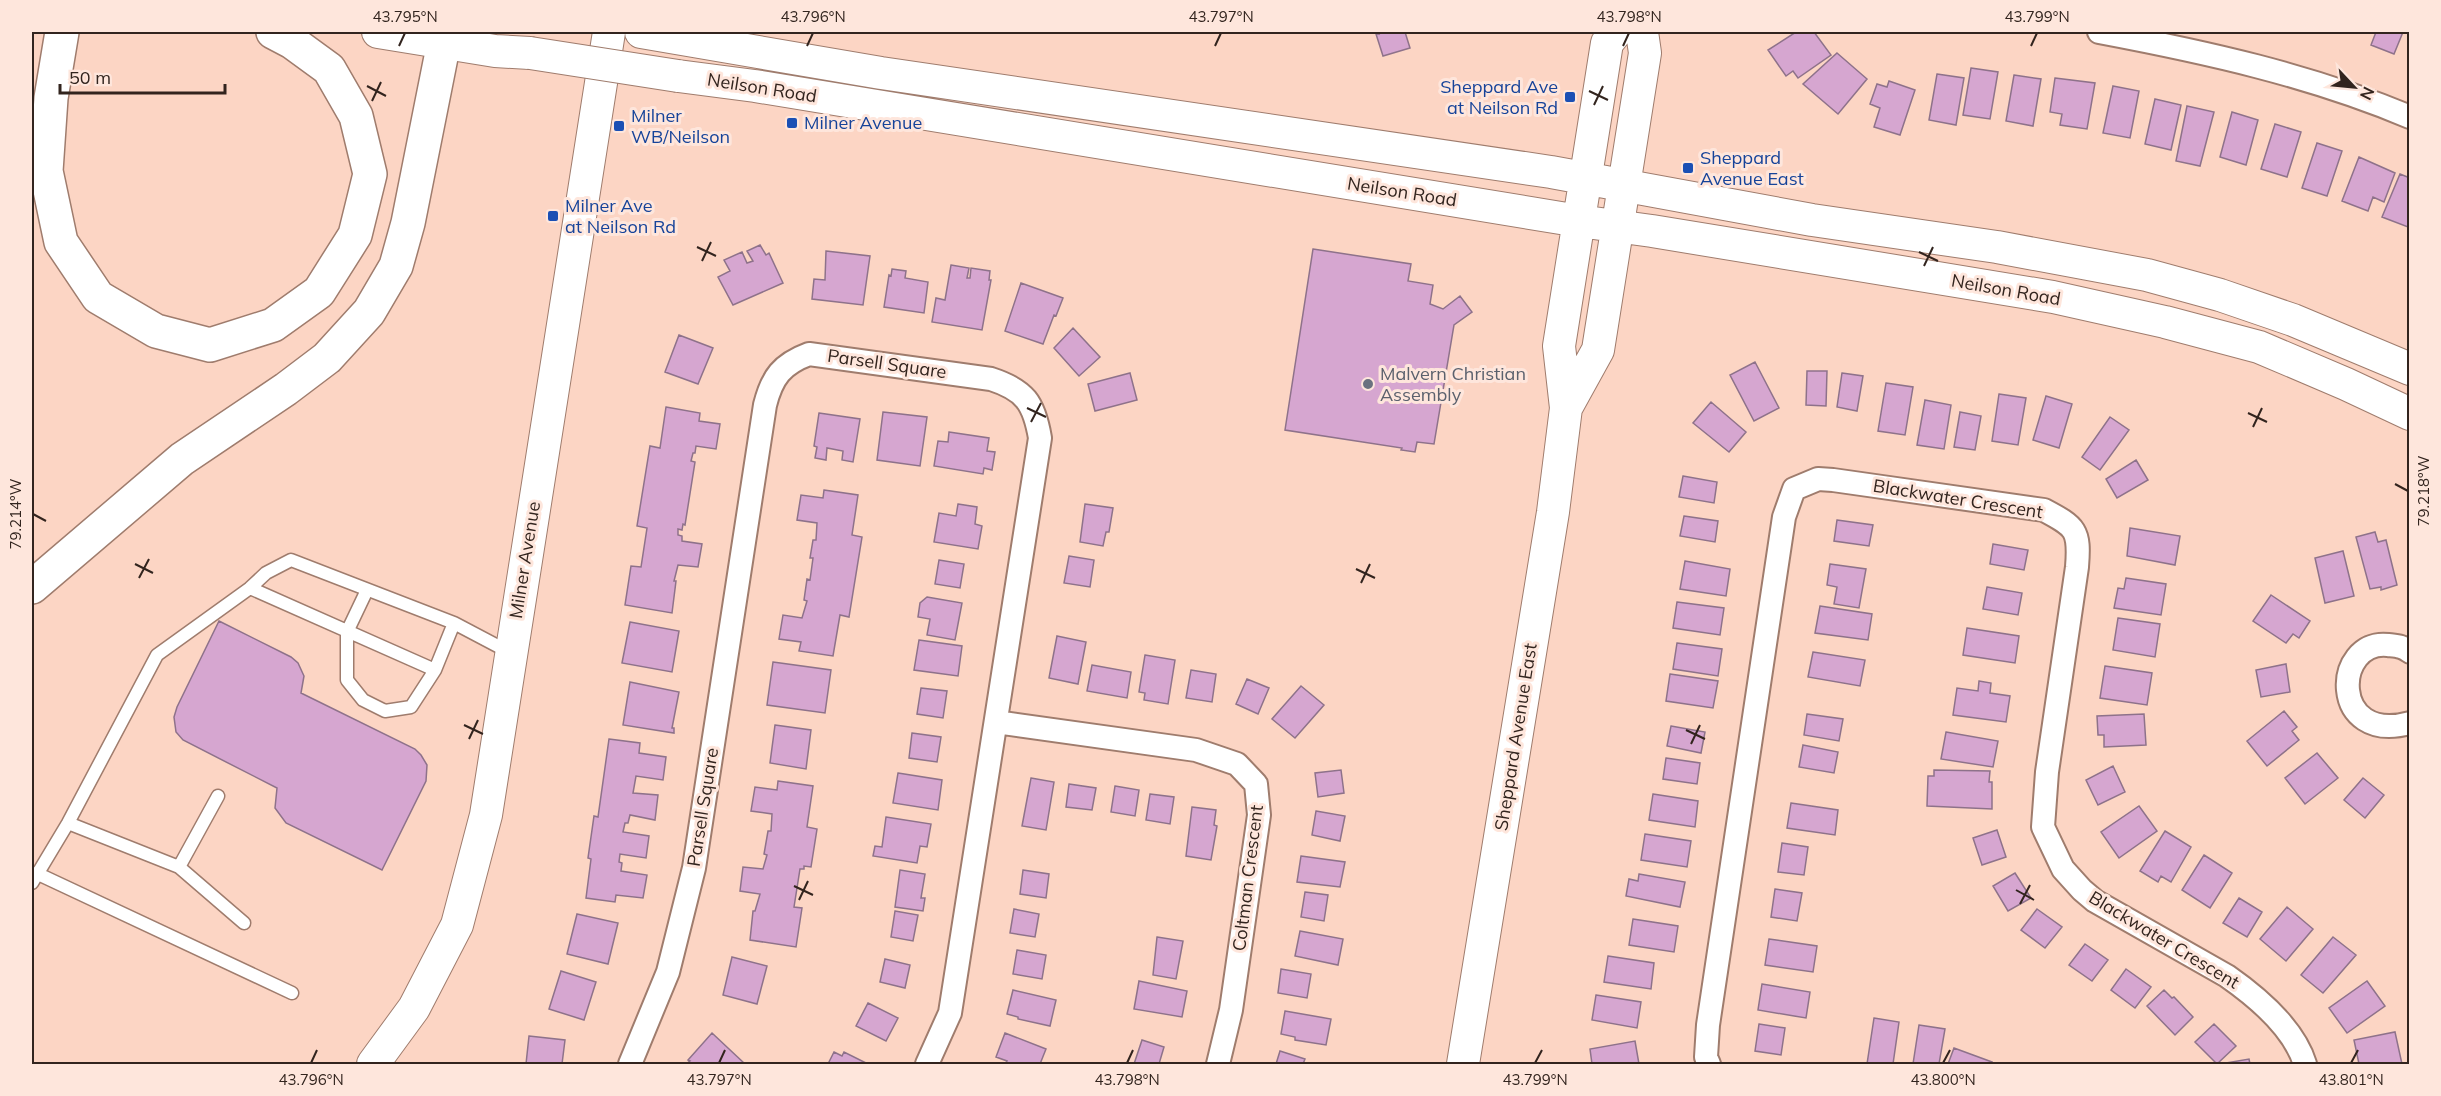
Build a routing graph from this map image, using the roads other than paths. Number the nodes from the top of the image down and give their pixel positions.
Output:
1 (62, 32) edge
2 (273, 32) edge
3 (378, 32) edge
4 (609, 32) edge
5 (641, 32) edge
6 (1616, 32) edge
7 (1642, 32) edge
8 (2099, 32) edge
9 (445, 37) edge
10 (2409, 117) edge
11 (1267, 130) junction
12 (1261, 170) junction
13 (1586, 178) junction
14 (1626, 185) junction
15 (1579, 221) junction
16 (1618, 226) junction
17 (2409, 369) edge
18 (1566, 408) junction
19 (2409, 414) edge
20 (32, 586) edge
21 (250, 588) junction
22 (367, 590) junction
23 (454, 623) junction
24 (347, 632) junction
25 (510, 652) junction
26 (2409, 652) edge
27 (435, 670) junction
28 (996, 722) junction
29 (2409, 723) edge
30 (218, 796) dead end
31 (68, 823) junction
32 (179, 867) junction
33 (34, 878) edge
34 (244, 923) dead end
35 (292, 993) dead end
36 (373, 1065) edge
37 (630, 1065) edge
38 (927, 1065) edge
39 (1218, 1065) edge
40 (1463, 1065) edge
41 (1709, 1065) edge
42 (2305, 1065) edge

1 - 2 highway
3 - 9 main road, Neilson Road
4 - 25 main road, Milner Avenue
5 - 11 main road, Neilson Road
6 - 13 main road, Sheppard Avenue East
7 - 14 main road, Sheppard Avenue East
8 - 10 street
9 - 12 main road, Neilson Road, bridge
9 - 20 highway
11 - 12 main road
11 - 13 main road, Neilson Road
12 - 15 main road, Neilson Road
13 - 14 main road, Neilson Road
13 - 15 main road, Sheppard Avenue East
14 - 16 main road, Sheppard Avenue East
14 - 17 main road, Neilson Road
15 - 16 main road, Neilson Road
15 - 18 main road, Sheppard Avenue East
16 - 18 main road, Sheppard Avenue East
16 - 19 main road, Neilson Road
18 - 40 main road, Sheppard Avenue East
21 - 22 lane
21 - 24 lane
21 - 31 lane
22 - 23 lane
22 - 24 lane
23 - 25 lane
23 - 27 lane
24 - 27 lane
24 - 27 lane
25 - 36 main road, Milner Avenue
26 - 29 street
28 - 37 street, Parsell Square
28 - 38 street, Parsell Square
28 - 39 street, Coltman Crescent
30 - 32 lane
31 - 32 lane
31 - 33 lane
32 - 34 lane
33 - 35 lane
41 - 42 street, Blackwater Crescent

